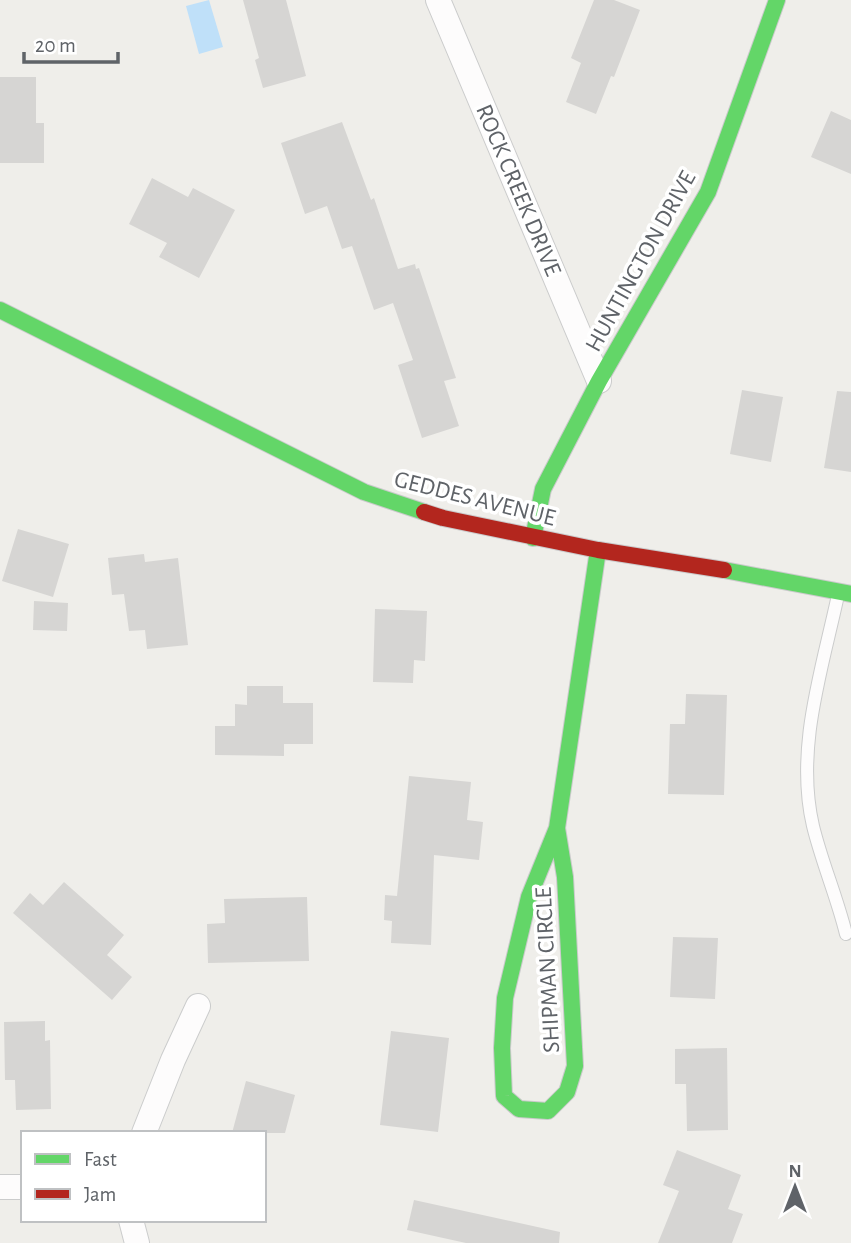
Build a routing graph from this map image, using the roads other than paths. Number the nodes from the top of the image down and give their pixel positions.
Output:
1 (438, 0) edge
2 (777, 0) edge
3 (0, 310) edge
4 (599, 381) junction
5 (533, 538) junction
6 (597, 550) junction
7 (845, 593) edge
8 (557, 828) junction
9 (845, 934) dead end
10 (198, 1006) dead end
11 (145, 1131) edge
12 (0, 1187) edge
13 (21, 1187) edge
14 (132, 1222) edge
15 (137, 1243) edge

1 - 4 street, ROCK CREEK DRIVE
2 - 4 street, HUNTINGTON DRIVE
3 - 5 street, GEDDES AVENUE
4 - 5 street, HUNTINGTON DRIVE
5 - 6 street, GEDDES AVENUE
6 - 7 street, GEDDES AVENUE
6 - 8 street, SHIPMAN CIRCLE
7 - 9 lane
8 - 8 street, SHIPMAN CIRCLE
10 - 11 street
12 - 13 street
14 - 15 street

